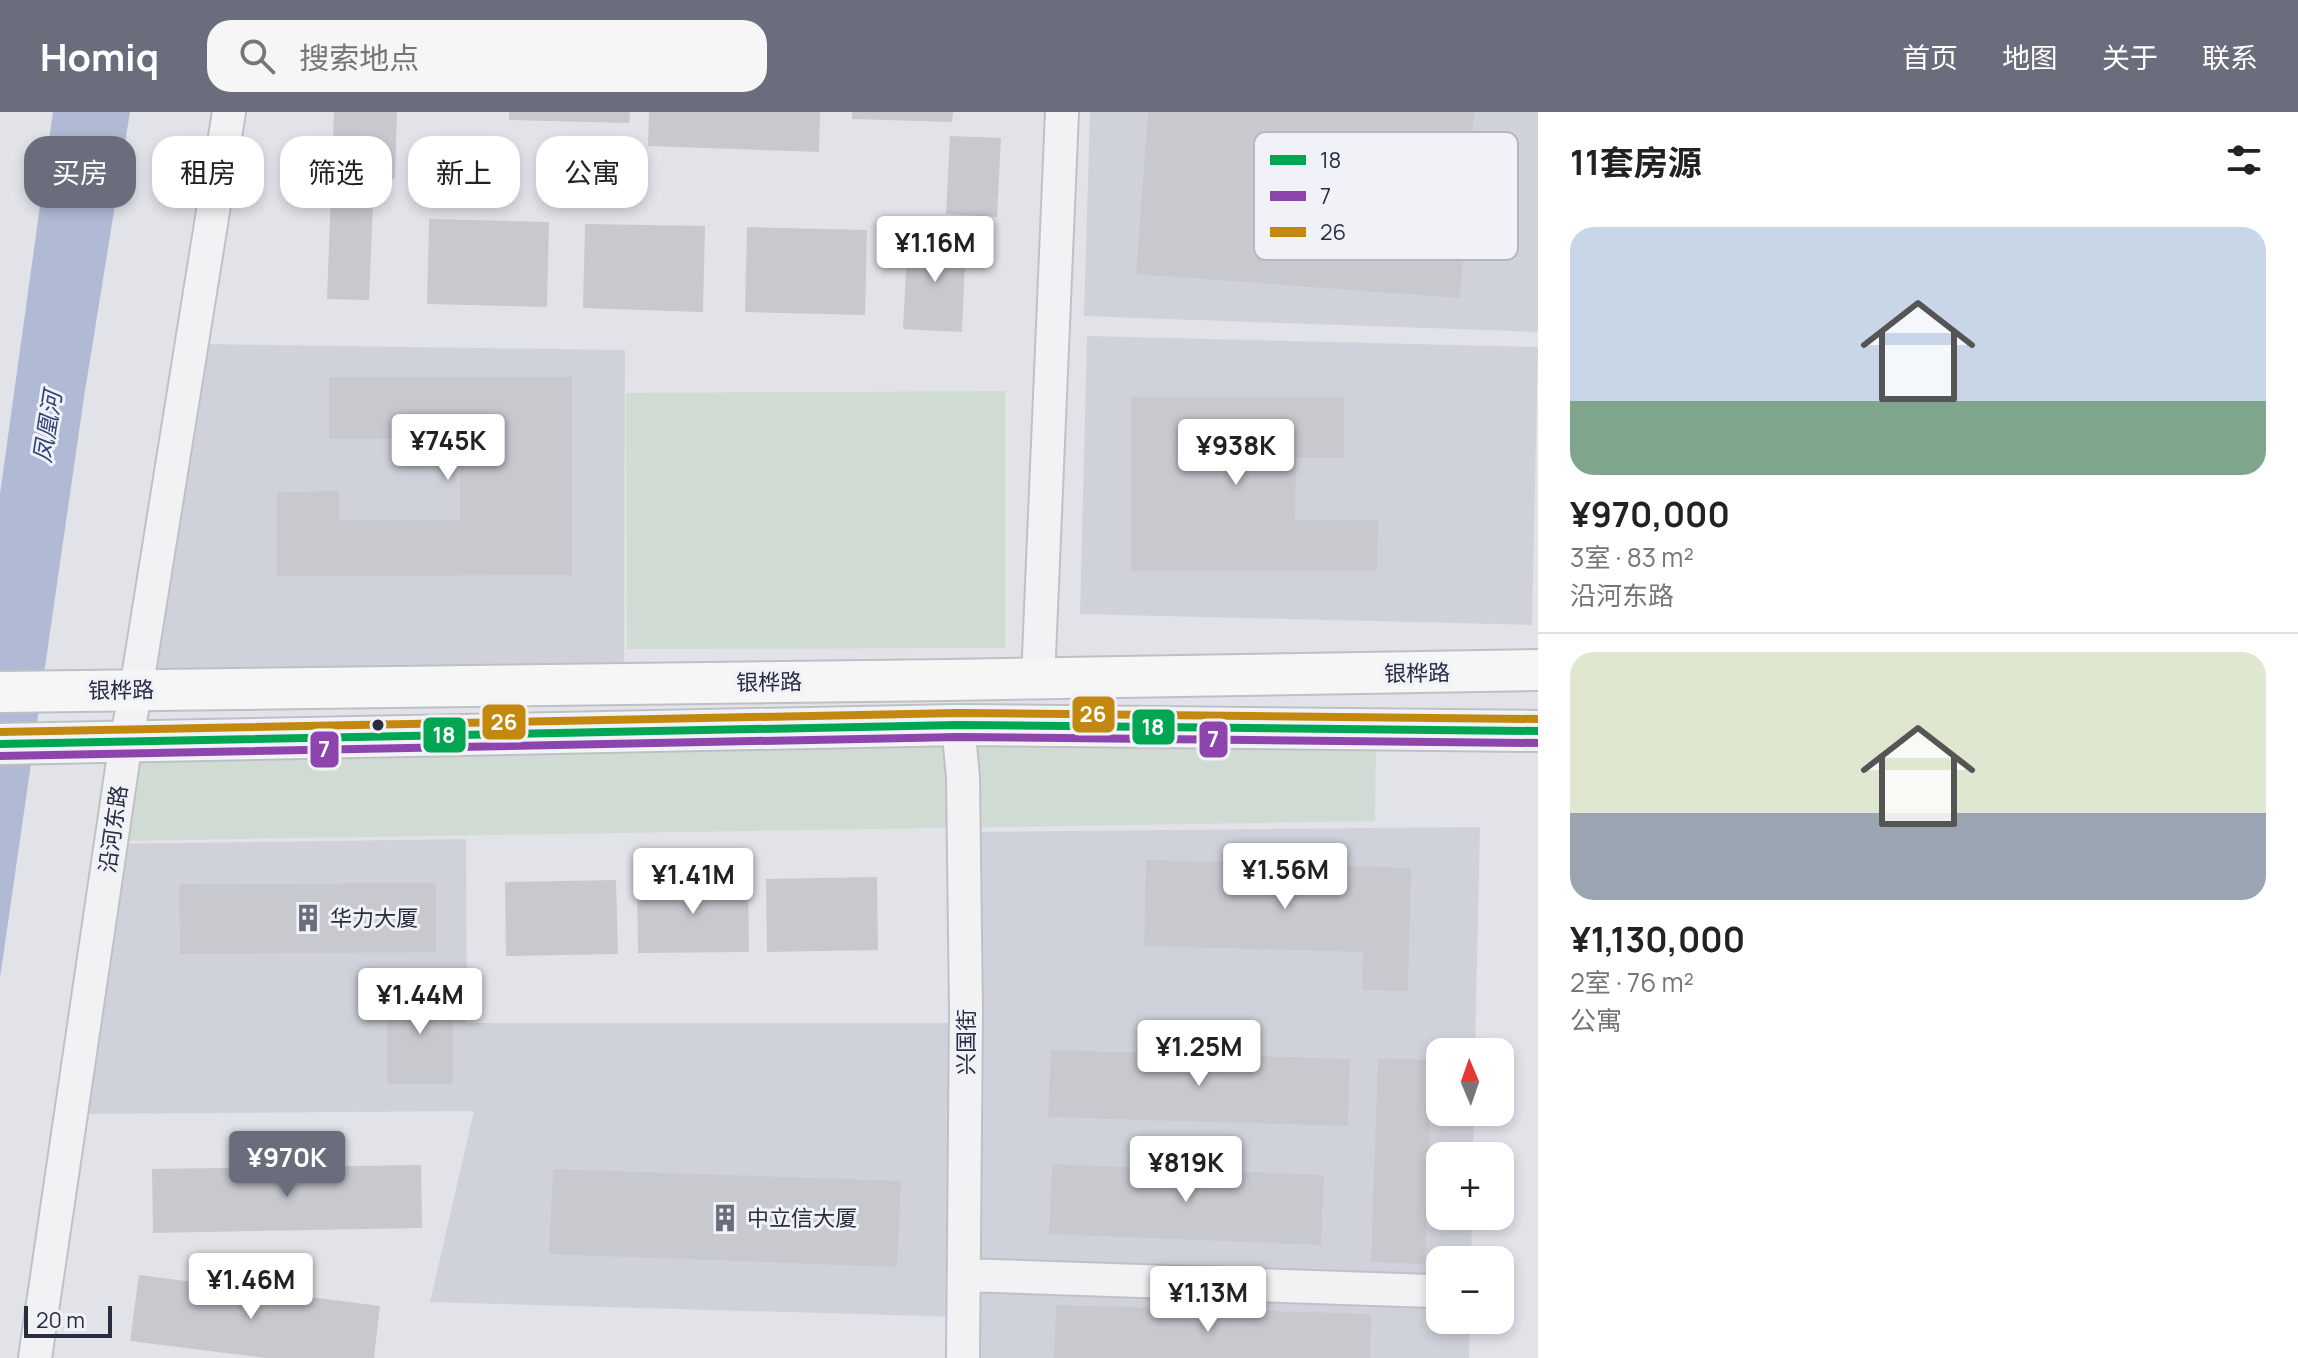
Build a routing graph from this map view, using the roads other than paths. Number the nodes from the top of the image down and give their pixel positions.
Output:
1 (229, 112) edge
2 (1062, 112) edge
3 (1538, 670) edge
4 (1038, 679) junction
5 (136, 690) junction
6 (0, 692) edge
7 (958, 725) junction
8 (1538, 731) edge
9 (126, 741) junction
10 (0, 744) edge
11 (964, 1275) junction
12 (1426, 1291) edge
13 (35, 1358) edge
14 (963, 1358) edge

1 - 5 street, 沿河东路
2 - 4 street
3 - 4 main road, 银桦路
4 - 5 main road, 银桦路
5 - 6 main road, 银桦路
5 - 9 street, 沿河东路
7 - 8 main road
7 - 9 main road
7 - 11 street, 兴国街
9 - 10 main road
9 - 13 street, 沿河东路
11 - 12 street
11 - 14 street, 兴国街

